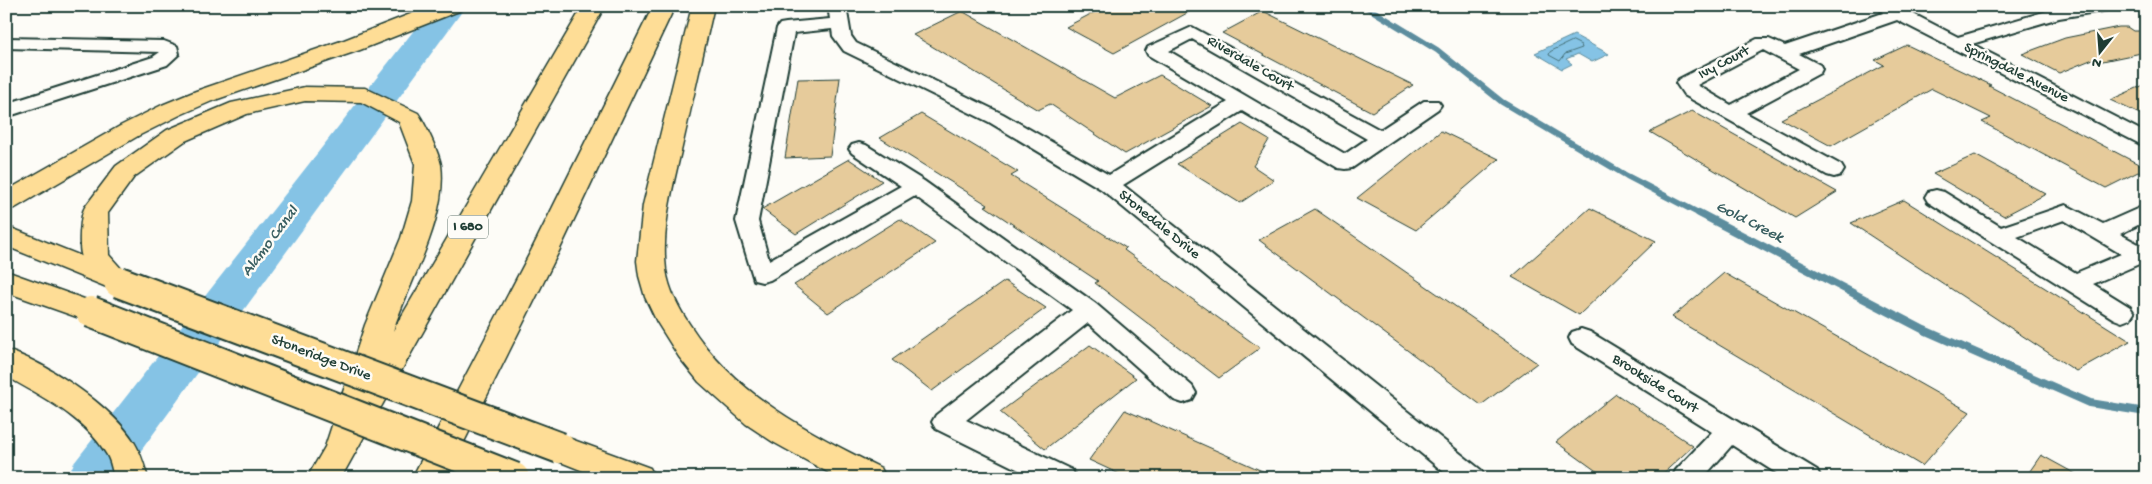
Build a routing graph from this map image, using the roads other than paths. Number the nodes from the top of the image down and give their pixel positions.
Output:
1 (451, 6) edge
2 (594, 6) edge
3 (664, 6) edge
4 (703, 6) edge
5 (2102, 6) edge
6 (1892, 10) edge
7 (838, 15) edge
8 (1957, 43) junction
9 (6, 44) edge
10 (1784, 53) junction
11 (1242, 102) junction
12 (1431, 104) dead end
13 (6, 110) edge
14 (1731, 113) junction
15 (1381, 139) junction
16 (2146, 141) edge
17 (859, 149) dead end
18 (1834, 170) dead end
19 (1109, 184) junction
20 (916, 186) junction
21 (1936, 197) dead end
22 (6, 202) edge
23 (2146, 212) edge
24 (2103, 233) junction
25 (6, 235) edge
26 (2000, 236) junction
27 (6, 280) edge
28 (118, 282) junction
29 (2074, 283) junction
30 (1088, 310) junction
31 (2122, 313) dead end
32 (1581, 338) dead end
33 (13, 365) edge
34 (1184, 393) dead end
35 (457, 420) junction
36 (1730, 430) junction
37 (341, 448) junction
38 (131, 478) edge
39 (324, 478) edge
40 (429, 478) edge
41 (463, 478) edge
42 (514, 478) edge
43 (638, 478) edge
44 (869, 478) edge
45 (1062, 478) edge
46 (1471, 478) edge
47 (1686, 478) edge
48 (1807, 478) edge

1 - 22 main road
2 - 37 main road, I 680
3 - 35 main road
4 - 44 main road
5 - 8 street
6 - 8 street, Springdale Avenue
6 - 10 street
7 - 19 street, Stonedale Drive
7 - 20 street
8 - 16 street, Springdale Avenue
9 - 13 street
10 - 14 street, Ivy Court
10 - 14 street, Ivy Court
11 - 15 street, Riverdale Court
11 - 15 street, Riverdale Court
11 - 19 street
12 - 15 street, Riverdale Court
14 - 18 street, Ivy Court
17 - 20 street
19 - 46 street, Stonedale Drive
20 - 30 street
21 - 26 street
23 - 24 street
24 - 26 street
24 - 29 street
25 - 28 main road, Stoneridge Drive
26 - 29 street
27 - 42 main road, bridge
28 - 37 main road
28 - 43 main road, Stoneridge Drive, bridge
29 - 31 street
30 - 34 street
30 - 45 street
32 - 36 street, Brookside Court
33 - 38 main road
35 - 40 main road
35 - 41 main road
36 - 47 street
36 - 48 street, Brookside Court
37 - 39 main road, I 680

